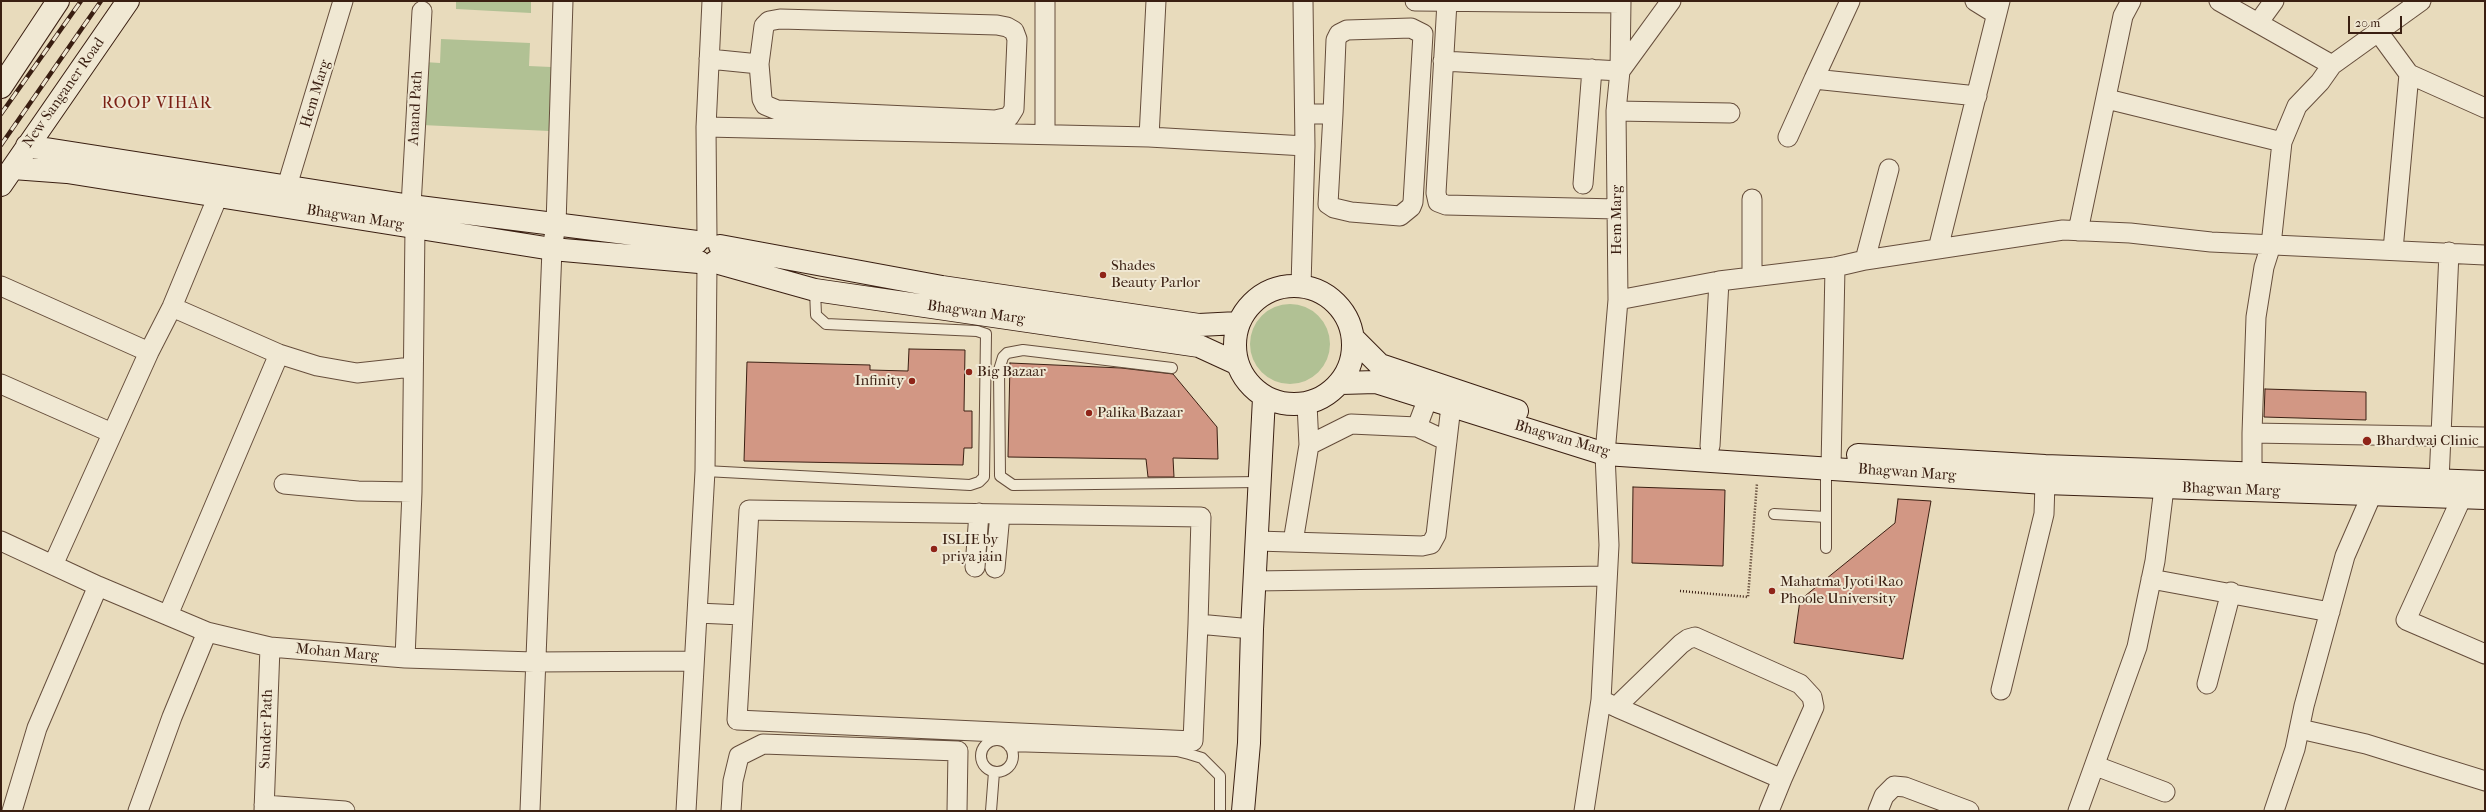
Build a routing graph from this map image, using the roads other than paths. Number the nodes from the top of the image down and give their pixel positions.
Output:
1 (128, 1) edge
2 (344, 1) edge
3 (563, 1) edge
4 (712, 1) edge
5 (1045, 1) edge
6 (1156, 1) edge
7 (1303, 1) edge
8 (1415, 1) edge
9 (1671, 1) edge
10 (1850, 1) edge
11 (1975, 1) edge
12 (2131, 1) edge
13 (2219, 1) edge
14 (2274, 1) edge
15 (2421, 1) edge
16 (1446, 2) junction
17 (1621, 2) edge
18 (52, 3) edge
19 (1998, 8) edge
20 (422, 11) dead end
21 (2258, 23) junction
22 (2379, 32) junction
23 (709, 59) junction
24 (1443, 61) junction
25 (759, 64) junction
26 (2332, 65) junction
27 (1592, 69) junction
28 (1620, 71) junction
29 (2409, 74) junction
30 (1814, 79) junction
31 (1, 87) edge
32 (1977, 96) junction
33 (2107, 99) junction
34 (2483, 100) edge
35 (1616, 111) junction
36 (1730, 113) dead end
37 (1305, 114) junction
38 (1333, 114) junction
39 (706, 127) junction
40 (1045, 134) junction
41 (1788, 137) dead end
42 (1149, 138) junction
43 (2282, 142) junction
44 (27, 146) junction
45 (1305, 146) junction
46 (1889, 169) dead end
47 (7, 176) edge
48 (1583, 184) dead end
49 (287, 186) junction
50 (218, 196) junction
51 (1752, 199) dead end
52 (411, 206) junction
53 (1617, 208) junction
54 (556, 225) junction
55 (415, 228) junction
56 (2078, 231) junction
57 (2271, 245) junction
58 (552, 249) junction
59 (1938, 249) junction
60 (2393, 250) junction
61 (707, 252) junction
62 (2450, 252) junction
63 (2485, 255) edge
64 (1865, 260) junction
65 (1835, 267) junction
66 (1752, 277) junction
67 (1719, 281) junction
68 (1, 286) edge
69 (1301, 286) junction
70 (815, 290) junction
71 (1618, 300) junction
72 (172, 307) junction
73 (1238, 323) junction
74 (1354, 340) junction
75 (149, 352) junction
76 (279, 354) junction
77 (1236, 363) junction
78 (412, 367) junction
79 (1172, 368) dead end
80 (1341, 383) junction
81 (1, 384) edge
82 (1264, 398) junction
83 (1428, 398) junction
84 (1307, 404) junction
85 (1451, 406) junction
86 (1417, 427) junction
87 (112, 433) junction
88 (2252, 433) junction
89 (2441, 436) junction
90 (2485, 437) edge
91 (1447, 441) junction
92 (1308, 445) junction
93 (1606, 446) junction
94 (1710, 446) junction
95 (1829, 463) junction
96 (705, 471) junction
97 (2439, 481) junction
98 (1260, 482) junction
99 (2254, 482) junction
100 (2485, 482) edge
101 (2045, 483) junction
102 (284, 484) dead end
103 (2164, 488) junction
104 (412, 492) junction
105 (2372, 494) junction
106 (2462, 497) junction
107 (2485, 498) edge
108 (979, 514) junction
109 (1000, 514) junction
110 (1774, 514) dead end
111 (1826, 517) junction
112 (1257, 541) junction
113 (1, 542) edge
114 (1293, 542) junction
115 (1826, 548) dead end
116 (53, 565) junction
117 (975, 567) dead end
118 (995, 568) dead end
119 (1607, 576) junction
120 (2151, 579) junction
121 (1254, 581) junction
122 (98, 586) junction
123 (2231, 592) junction
124 (2330, 612) junction
125 (697, 613) junction
126 (168, 615) junction
127 (742, 615) junction
128 (1198, 624) junction
129 (1252, 629) junction
130 (207, 632) junction
131 (270, 647) junction
132 (2485, 654) edge
133 (406, 658) junction
134 (694, 661) junction
135 (534, 662) junction
136 (2207, 684) dead end
137 (2001, 690) dead end
138 (1609, 703) junction
139 (2300, 729) junction
140 (1010, 746) junction
141 (2096, 766) junction
142 (994, 772) junction
143 (1782, 779) junction
144 (2485, 781) edge
145 (2165, 792) dead end
146 (264, 808) edge
147 (12, 811) edge
148 (138, 811) edge
149 (345, 811) edge
150 (530, 811) edge
151 (686, 811) edge
152 (731, 811) edge
153 (957, 811) edge
154 (992, 811) edge
155 (1220, 811) edge
156 (1243, 811) edge
157 (1584, 811) edge
158 (1769, 811) edge
159 (1878, 811) edge
160 (1969, 811) edge
161 (2078, 811) edge
162 (2274, 811) edge

1 - 44 street, New Sanganer Road
2 - 49 street, Hem Marg
3 - 54 street
4 - 23 street
5 - 40 street
6 - 42 street
7 - 37 street
8 - 16 street
9 - 28 street
10 - 30 street
11 - 19 street
12 - 33 street
13 - 21 street
14 - 21 street
15 - 22 street
16 - 17 street
16 - 24 street
17 - 28 street, Hem Marg
18 - 31 street
19 - 32 street
20 - 52 street, Anand Path
21 - 26 street
22 - 26 street
22 - 29 street
23 - 25 street
23 - 39 street
24 - 27 street
24 - 53 street
25 - 25 street
26 - 43 street
27 - 28 street
27 - 48 street
28 - 35 street, Hem Marg
29 - 34 street
29 - 60 street
30 - 32 street
30 - 41 street
32 - 59 street
33 - 43 street
33 - 56 street
35 - 36 street
35 - 53 street, Hem Marg
37 - 38 street
37 - 45 street
38 - 38 street
39 - 40 street
39 - 61 street
40 - 42 street
42 - 45 street
43 - 57 street
44 - 47 street, New Sanganer Road
44 - 49 street, Bhagwan Marg
45 - 69 street
46 - 64 street
47 - 50 street, Bhagwan Marg
49 - 52 street, Bhagwan Marg
50 - 55 street, Bhagwan Marg
50 - 72 street
51 - 66 street
52 - 54 street, Bhagwan Marg
52 - 55 street, Anand Path
53 - 71 street, Hem Marg
54 - 58 street
54 - 61 street, Bhagwan Marg
55 - 58 street, Bhagwan Marg
55 - 78 street, Anand Path
56 - 57 street
56 - 59 street
57 - 60 street
57 - 88 street
58 - 61 street, Bhagwan Marg
58 - 135 street
59 - 64 street
60 - 62 street
61 - 70 street, Bhagwan Marg
61 - 73 street, Bhagwan Marg
61 - 96 street
62 - 63 street
62 - 89 street
64 - 65 street
65 - 66 street
65 - 95 street
66 - 67 street
67 - 71 street
67 - 94 street
68 - 75 street
69 - 73 street
69 - 74 street
70 - 77 street, Bhagwan Marg
70 - 96 lane
71 - 93 street, Hem Marg
72 - 75 street
72 - 76 street
73 - 77 street
74 - 80 street
74 - 93 street, Bhagwan Marg
75 - 87 street
76 - 78 street
76 - 126 street
77 - 82 street
78 - 104 street, Anand Path
79 - 98 lane
80 - 83 street, Bhagwan Marg
80 - 84 street
81 - 87 street
82 - 84 street
82 - 98 street
83 - 85 street, Bhagwan Marg
83 - 86 street
84 - 92 street
85 - 91 street
85 - 93 street, Bhagwan Marg
86 - 91 street
86 - 92 street
87 - 116 street
88 - 89 street
88 - 99 street
89 - 90 street
89 - 97 street
91 - 114 street
92 - 114 street
93 - 94 street, Bhagwan Marg
93 - 95 street, Bhagwan Marg
93 - 119 street, Hem Marg
94 - 95 street, Bhagwan Marg
95 - 99 street, Bhagwan Marg
95 - 101 street, Bhagwan Marg
95 - 111 lane
96 - 125 street
97 - 99 street, Bhagwan Marg
97 - 100 street, Bhagwan Marg
98 - 112 street
99 - 103 street, Bhagwan Marg
99 - 105 street, Bhagwan Marg
101 - 103 street, Bhagwan Marg
101 - 137 street
102 - 104 street
103 - 120 street
104 - 133 street, Anand Path
105 - 106 street, Bhagwan Marg
105 - 124 street
106 - 107 street, Bhagwan Marg
106 - 132 street
108 - 109 street
108 - 117 street
108 - 127 street
109 - 118 street
109 - 128 street
110 - 111 lane
111 - 115 lane
112 - 114 street
112 - 121 street
113 - 116 street, Mohan Marg
116 - 122 street, Mohan Marg
119 - 121 street
119 - 138 street, Hem Marg
120 - 123 street
120 - 141 street
121 - 129 street
122 - 126 street, Mohan Marg
122 - 147 street
123 - 124 street
123 - 136 street
124 - 139 street
125 - 127 street
125 - 134 street
126 - 130 street, Mohan Marg
127 - 128 street
128 - 129 street
129 - 156 street
130 - 131 street, Mohan Marg
130 - 148 street
131 - 133 street, Mohan Marg
131 - 146 street, Sunder Path
133 - 135 street, Mohan Marg
134 - 135 street, Mohan Marg
134 - 151 street
135 - 150 street
138 - 143 street
138 - 143 street
138 - 157 street, Hem Marg
139 - 144 street
139 - 162 street
140 - 142 lane
140 - 142 lane
140 - 155 lane
141 - 145 street
141 - 161 street
142 - 154 lane
143 - 158 street
146 - 149 street
152 - 153 street
159 - 160 street

